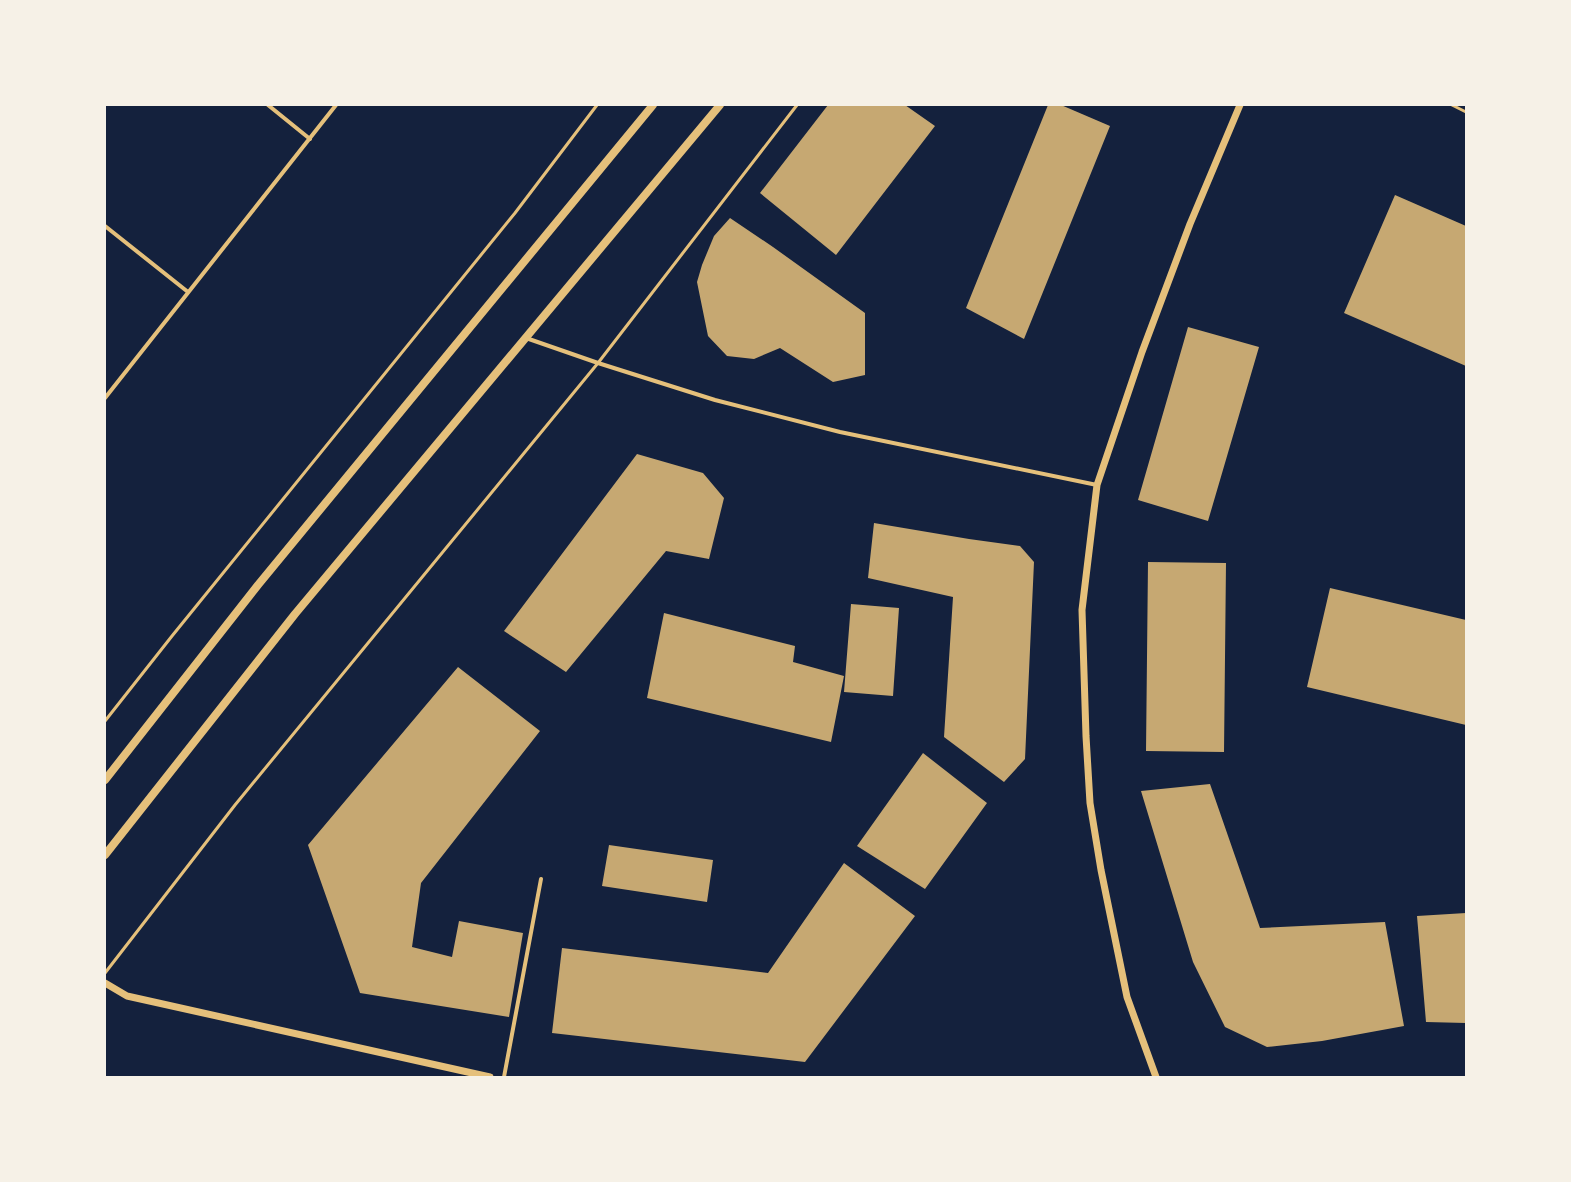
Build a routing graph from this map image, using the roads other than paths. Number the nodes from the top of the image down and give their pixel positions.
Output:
1 (268, 105) edge
2 (336, 105) edge
3 (597, 105) edge
4 (653, 105) edge
5 (720, 105) edge
6 (797, 105) edge
7 (1240, 105) edge
8 (1452, 105) edge
9 (1466, 112) edge
10 (310, 139) junction
11 (105, 226) edge
12 (188, 292) junction
13 (526, 337) junction
14 (598, 363) junction
15 (105, 398) edge
16 (1097, 484) junction
17 (105, 721) edge
18 (105, 780) edge
19 (105, 855) edge
20 (541, 879) dead end
21 (105, 973) edge
22 (105, 983) edge
23 (490, 1077) edge
24 (504, 1077) edge
25 (1156, 1077) edge

1 - 10 street
2 - 10 street
3 - 17 lane
4 - 18 main road
5 - 13 main road
6 - 14 lane
7 - 16 street
8 - 9 lane
10 - 12 street
11 - 12 street
12 - 15 street
13 - 14 street
13 - 19 main road
14 - 16 street
14 - 21 lane
16 - 25 street
20 - 24 street
22 - 23 street

